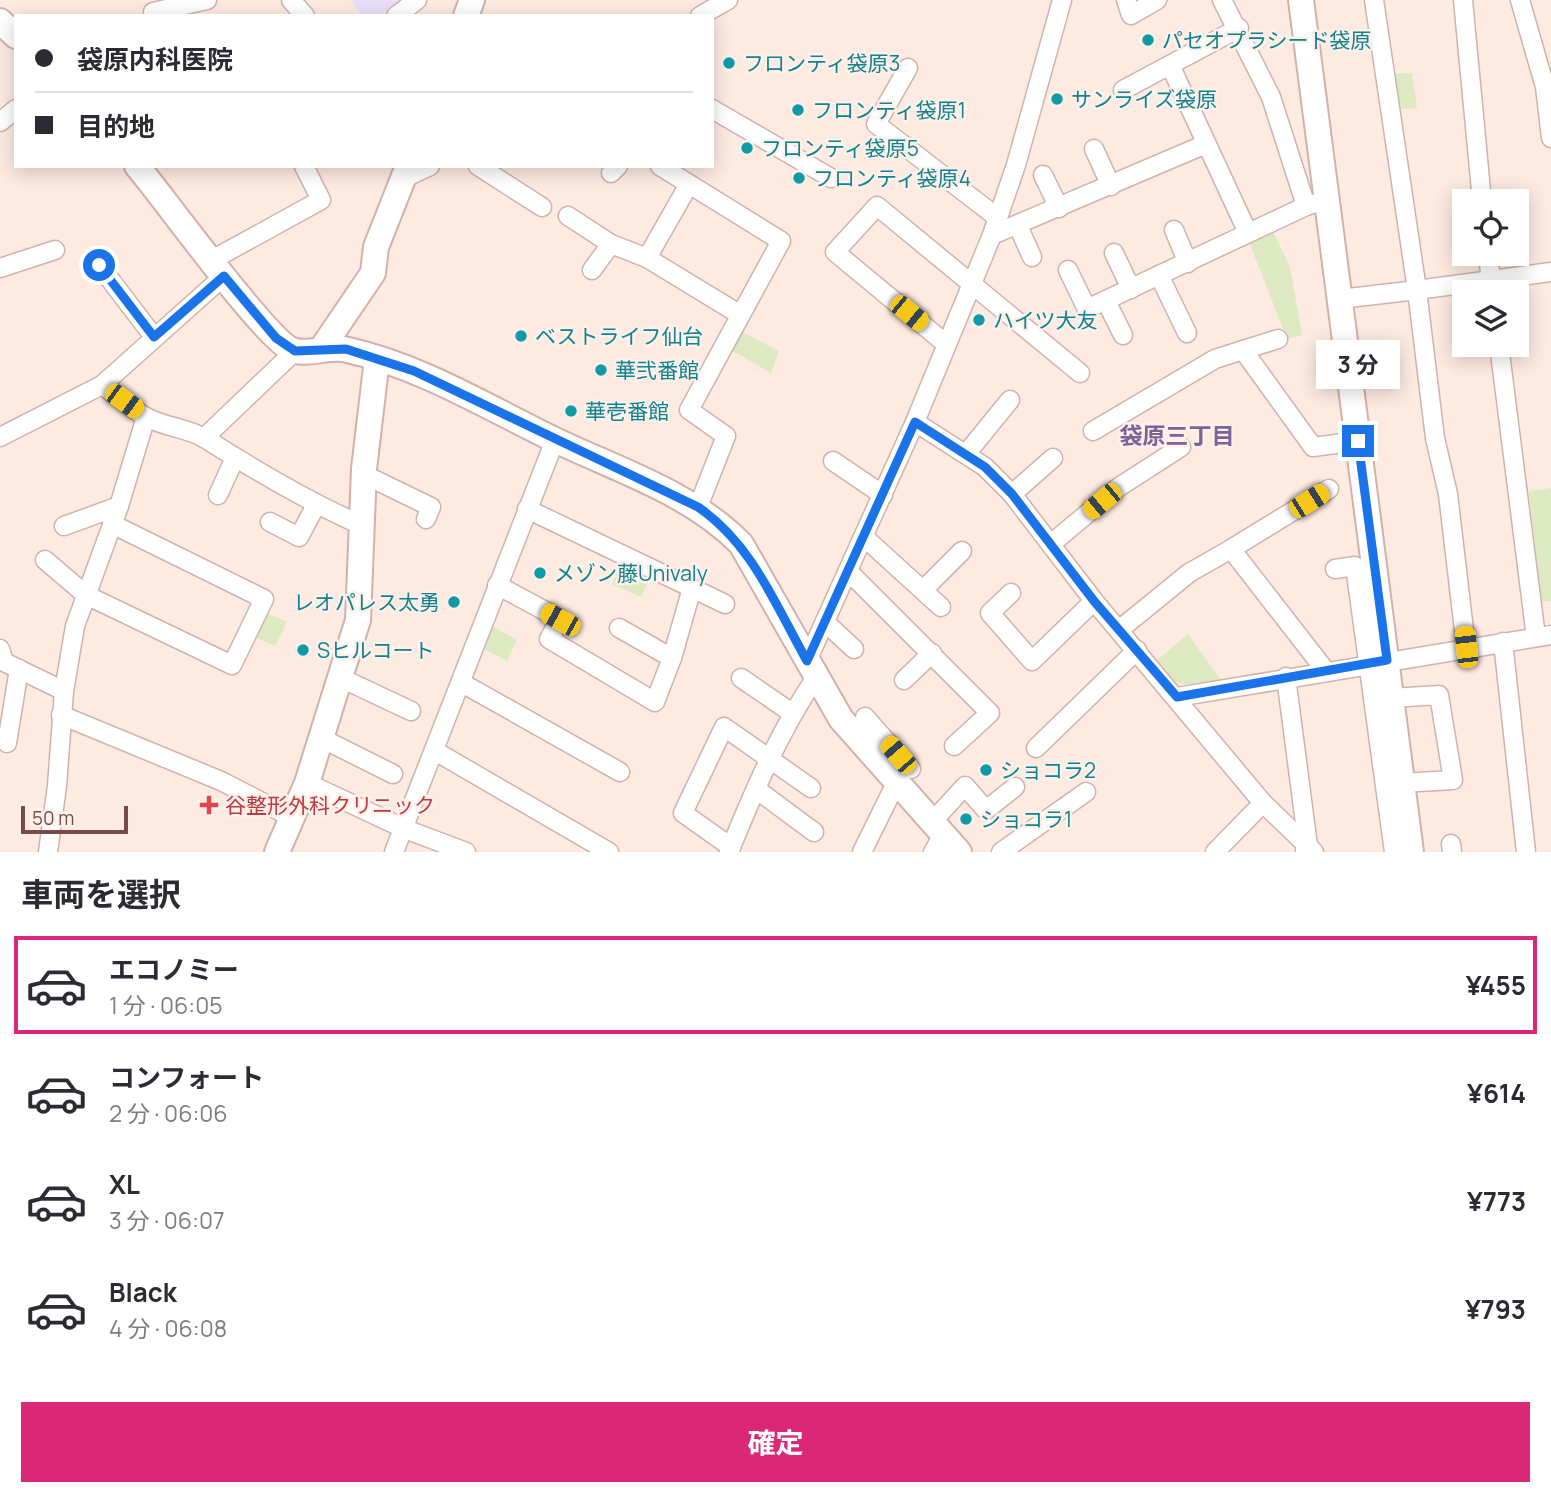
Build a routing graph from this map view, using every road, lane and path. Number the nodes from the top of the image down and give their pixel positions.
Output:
1 (207, 0) edge
2 (291, 0) edge
3 (417, 0) edge
4 (728, 0) edge
5 (1062, 0) edge
6 (1126, 0) edge
7 (1157, 0) edge
8 (1222, 0) edge
9 (1374, 0) edge
10 (1463, 0) edge
11 (1520, 0) edge
12 (1307, 1) edge
13 (153, 12) dead end
14 (303, 14) edge
15 (399, 14) edge
16 (704, 14) edge
17 (1239, 28) junction
18 (1171, 67) junction
19 (908, 68) dead end
20 (1123, 90) dead end
21 (714, 110) edge
22 (14, 111) edge
23 (0, 122) edge
24 (1551, 138) edge
25 (1206, 144) junction
26 (1094, 149) dead end
27 (139, 168) edge
28 (305, 168) edge
29 (481, 168) edge
30 (663, 168) edge
31 (406, 172) edge
32 (1043, 175) dead end
33 (831, 178) dead end
34 (688, 186) junction
35 (1111, 186) junction
36 (1481, 189) edge
37 (1316, 203) junction
38 (542, 207) dead end
39 (1059, 208) junction
40 (568, 216) dead end
41 (995, 226) junction
42 (1018, 226) junction
43 (1174, 230) dead end
44 (1248, 233) junction
45 (611, 244) junction
46 (55, 250) dead end
47 (1114, 253) dead end
48 (1032, 257) dead end
49 (647, 258) junction
50 (1188, 262) junction
51 (99, 265) dead end
52 (0, 268) edge
53 (218, 268) junction
54 (592, 270) dead end
55 (1068, 270) dead end
56 (1551, 272) edge
57 (1159, 275) junction
58 (1517, 280) edge
59 (972, 284) junction
60 (1452, 288) edge
61 (1131, 289) junction
62 (1417, 290) junction
63 (1340, 299) junction
64 (1106, 301) junction
65 (740, 314) junction
66 (1187, 333) dead end
67 (1123, 335) dead end
68 (154, 337) junction
69 (1278, 339) dead end
70 (946, 344) junction
71 (322, 348) junction
72 (1243, 349) junction
73 (295, 351) junction
74 (1501, 357) edge
75 (377, 359) junction
76 (1080, 373) dead end
77 (102, 385) junction
78 (1010, 400) dead end
79 (146, 417) junction
80 (915, 422) junction
81 (1093, 431) dead end
82 (0, 437) edge
83 (204, 438) junction
84 (555, 440) junction
85 (1358, 441) junction
86 (1181, 447) dead end
87 (966, 454) junction
88 (1053, 458) dead end
89 (234, 460) junction
90 (832, 461) dead end
91 (363, 474) junction
92 (1329, 489) dead end
93 (1012, 494) junction
94 (218, 495) dead end
95 (883, 495) junction
96 (316, 505) junction
97 (120, 506) junction
98 (698, 507) junction
99 (527, 509) junction
100 (426, 519) dead end
101 (270, 522) dead end
102 (112, 524) junction
103 (361, 525) junction
104 (64, 526) dead end
105 (864, 537) junction
106 (1051, 544) junction
107 (1231, 549) junction
108 (962, 551) dead end
109 (45, 559) dead end
110 (1335, 569) dead end
111 (848, 571) junction
112 (497, 585) junction
113 (692, 588) junction
114 (923, 590) junction
115 (1011, 593) dead end
116 (86, 595) junction
117 (1094, 601) junction
118 (725, 604) dead end
119 (941, 607) dead end
120 (825, 622) junction
121 (619, 628) dead end
122 (1119, 630) junction
123 (1544, 636) edge
124 (1503, 642) junction
125 (1466, 647) junction
126 (854, 649) dead end
127 (1137, 650) junction
128 (932, 653) junction
129 (672, 658) junction
130 (6, 661) edge
131 (1378, 662) junction
132 (811, 669) junction
133 (1325, 670) junction
134 (1286, 677) junction
135 (341, 678) junction
136 (741, 678) dead end
137 (904, 680) dead end
138 (462, 683) junction
139 (64, 691) junction
140 (1177, 697) junction
141 (1391, 698) junction
142 (411, 711) dead end
143 (792, 713) junction
144 (61, 715) junction
145 (865, 717) dead end
146 (321, 738) junction
147 (7, 743) dead end
148 (878, 746) junction
149 (954, 746) dead end
150 (1037, 748) dead end
151 (435, 751) junction
152 (769, 757) junction
153 (620, 772) dead end
154 (393, 774) dead end
155 (904, 775) junction
156 (307, 783) junction
157 (1401, 783) junction
158 (1015, 787) dead end
159 (811, 788) dead end
160 (756, 789) junction
161 (1086, 792) dead end
162 (1263, 803) junction
163 (293, 818) junction
164 (405, 829) junction
165 (814, 832) dead end
166 (942, 840) edge
167 (730, 849) edge
168 (1308, 850) edge
169 (48, 852) edge
170 (277, 852) edge
171 (394, 852) edge
172 (466, 852) edge
173 (608, 852) edge
174 (862, 852) edge
175 (1001, 852) edge
176 (1215, 852) edge
177 (1394, 852) edge
178 (1411, 852) edge
179 (1526, 852) edge

1 - 13 street
2 - 14 street
3 - 15 street
4 - 16 street
5 - 41 street
6 - 7 street
8 - 17 street
9 - 62 street
10 - 36 street
11 - 24 street
12 - 37 street
17 - 18 street
17 - 37 street
18 - 20 street
18 - 25 street
19 - 41 street
21 - 33 street
22 - 23 street
25 - 35 street
25 - 44 street
26 - 35 street
27 - 53 street
28 - 53 street
29 - 38 street
30 - 34 street
31 - 71 street
32 - 39 street
34 - 49 street
34 - 65 street
35 - 39 street
37 - 44 street
37 - 63 street
39 - 42 street
40 - 45 street
41 - 42 street
41 - 59 street
42 - 48 street
43 - 50 street
44 - 50 street
45 - 49 street
45 - 54 street
46 - 52 street
47 - 61 street
49 - 65 street
50 - 57 street
51 - 68 street
53 - 68 street
53 - 73 street
55 - 64 street
56 - 58 street
57 - 61 street
57 - 66 street
59 - 70 street
59 - 70 street
59 - 76 street
60 - 62 street
61 - 64 street
62 - 63 street
62 - 125 street
63 - 85 street
64 - 67 street
65 - 98 street
68 - 77 street
69 - 72 street
70 - 80 street
71 - 73 street
71 - 75 street
72 - 81 street
72 - 85 street
73 - 83 street
74 - 123 street
75 - 84 street
75 - 91 street
77 - 79 street
77 - 82 street
78 - 87 street
79 - 83 street
79 - 97 street
80 - 87 street
80 - 95 street
83 - 89 street
84 - 98 street
84 - 99 street
85 - 131 street
86 - 106 street
87 - 93 street
88 - 93 street
89 - 94 street
89 - 96 street
90 - 95 street
91 - 100 street
91 - 103 street
92 - 107 street
93 - 106 street
95 - 105 street
96 - 101 street
96 - 103 street
97 - 102 street
97 - 104 street
98 - 132 street
99 - 112 street
99 - 113 street
102 - 116 street
102 - 116 street
103 - 135 street
105 - 111 street
105 - 114 street
106 - 117 street
107 - 122 street
107 - 133 street
108 - 114 street
109 - 116 street
110 - 131 street
111 - 120 street
111 - 128 street
112 - 129 street
112 - 138 street
113 - 118 street
113 - 129 street
114 - 119 street
115 - 117 street
116 - 139 street
117 - 122 street
120 - 126 street
120 - 132 street
121 - 129 street
122 - 127 street
123 - 124 street
124 - 125 street
124 - 179 street
125 - 131 street
127 - 140 street
127 - 150 street
128 - 137 street
128 - 149 street
130 - 139 street
130 - 147 street
131 - 133 street
131 - 141 street
131 - 177 street
132 - 143 street
132 - 148 street
133 - 134 street
134 - 140 street
134 - 168 street
135 - 142 street
135 - 146 street
136 - 143 street
138 - 151 street
138 - 153 street
139 - 144 street
140 - 162 street
141 - 157 street
141 - 157 street
143 - 152 street
144 - 163 street
144 - 169 street
145 - 148 street
146 - 154 street
146 - 156 street
148 - 155 street
151 - 164 street
151 - 173 street
152 - 159 street
152 - 160 street
152 - 167 street
155 - 166 street
155 - 174 street
156 - 163 street
156 - 164 street
157 - 178 street
158 - 166 street
160 - 165 street
160 - 167 street
161 - 175 street
162 - 168 street
162 - 176 street
163 - 170 street
164 - 171 street
164 - 172 street

